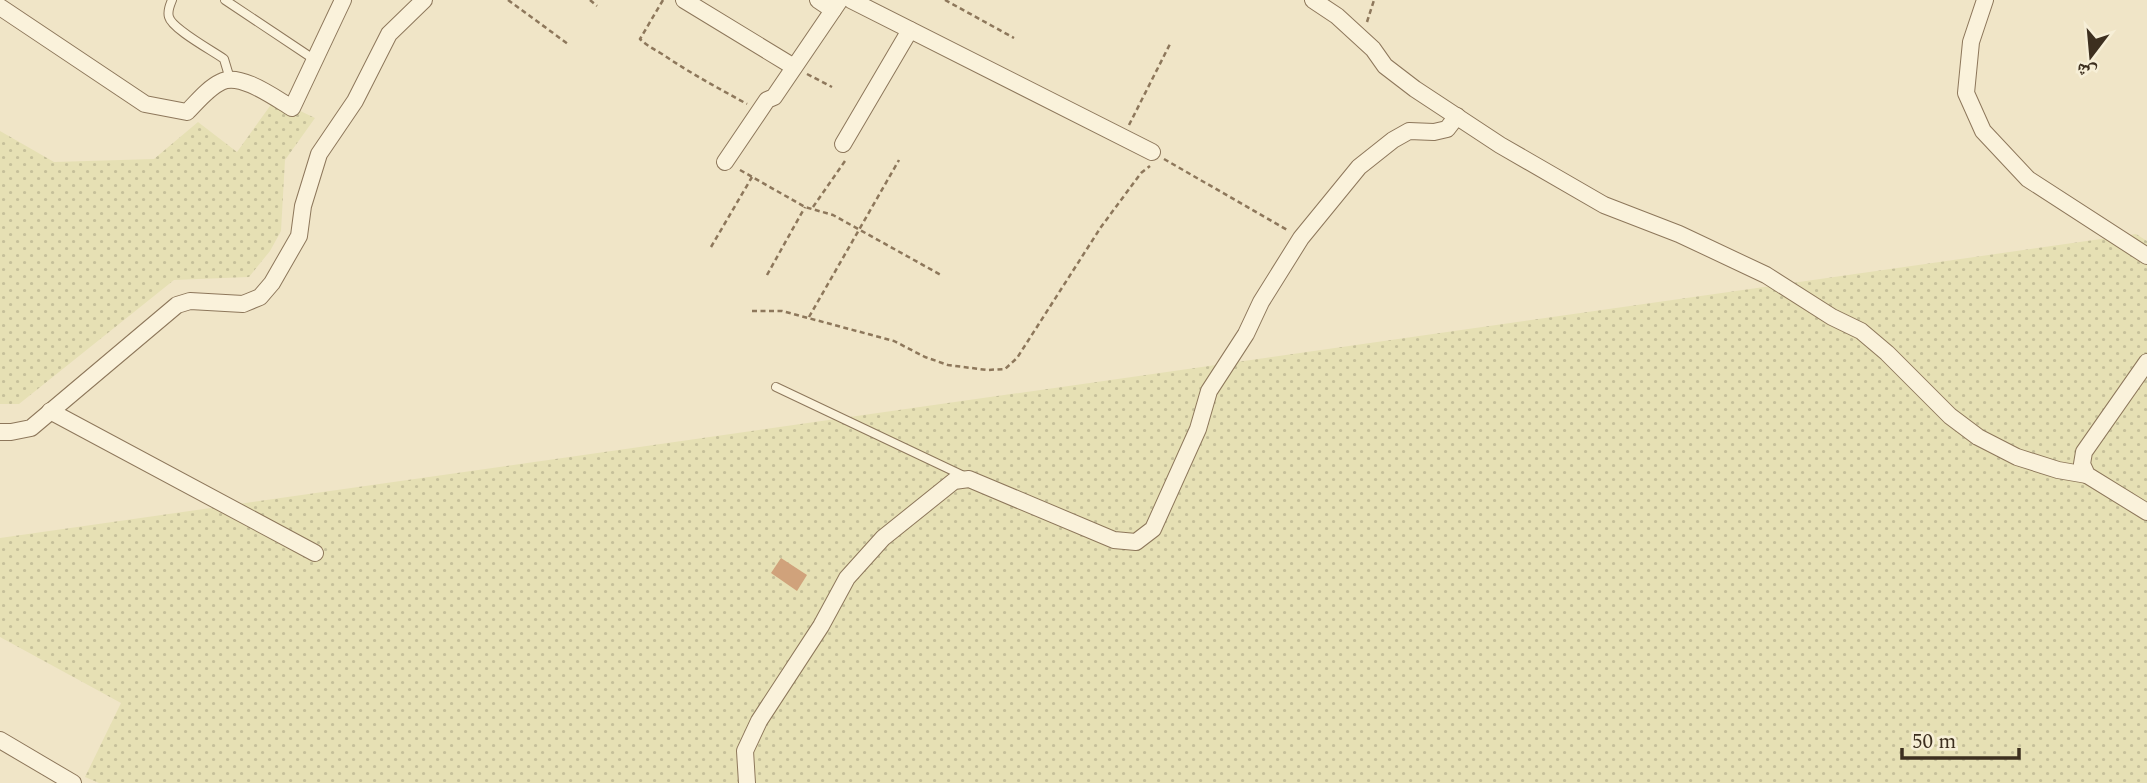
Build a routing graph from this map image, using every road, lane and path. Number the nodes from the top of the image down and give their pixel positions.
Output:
1 (172, 0) edge
2 (225, 0) edge
3 (343, 0) edge
4 (424, 0) edge
5 (508, 0) edge
6 (590, 0) edge
7 (663, 0) edge
8 (684, 0) edge
9 (818, 0) edge
10 (851, 0) edge
11 (945, 0) edge
12 (1312, 0) edge
13 (1374, 0) edge
14 (1984, 0) edge
15 (837, 5) edge
16 (597, 6) dead end
17 (0, 7) edge
18 (910, 30) junction
19 (1014, 38) dead end
20 (1362, 39) junction
21 (1171, 42) dead end
22 (568, 44) dead end
23 (314, 60) junction
24 (794, 67) junction
25 (230, 79) junction
26 (832, 88) dead end
27 (759, 111) junction
28 (1457, 116) junction
29 (1122, 137) junction
30 (843, 144) joint
31 (1159, 156) junction
32 (899, 160) dead end
33 (725, 162) joint
34 (752, 177) junction
35 (805, 207) junction
36 (813, 209) junction
37 (858, 229) junction
38 (1301, 238) junction
39 (711, 247) dead end
40 (2147, 256) edge
41 (767, 275) dead end
42 (942, 275) dead end
43 (752, 311) dead end
44 (809, 317) junction
45 (2147, 362) edge
46 (776, 387) dead end
47 (50, 411) junction
48 (0, 432) edge
49 (2087, 474) junction
50 (969, 479) junction
51 (2147, 512) edge
52 (315, 553) dead end
53 (0, 740) edge
54 (73, 783) edge
55 (747, 783) edge

1 - 25 lane
2 - 23 lane
3 - 23 street
4 - 47 street
5 - 22 path
6 - 16 path
7 - 27 path
8 - 24 street
9 - 15 street
10 - 18 street
11 - 19 path
12 - 20 street
13 - 20 path
14 - 40 street
15 - 24 street
17 - 25 street
18 - 29 street
18 - 30 street
20 - 28 street
21 - 29 path
23 - 25 street
24 - 26 path
24 - 27 street
27 - 33 street
28 - 38 street
28 - 49 street
29 - 31 street
30 - 36 path
31 - 38 path
31 - 44 path
32 - 37 path
33 - 34 path
34 - 35 path
34 - 39 path
35 - 36 path
35 - 41 path
36 - 37 path
37 - 42 path
37 - 44 path
38 - 50 street
43 - 44 path
45 - 49 street
46 - 50 lane
47 - 48 street
47 - 52 street
49 - 51 street
50 - 55 street
53 - 54 street

